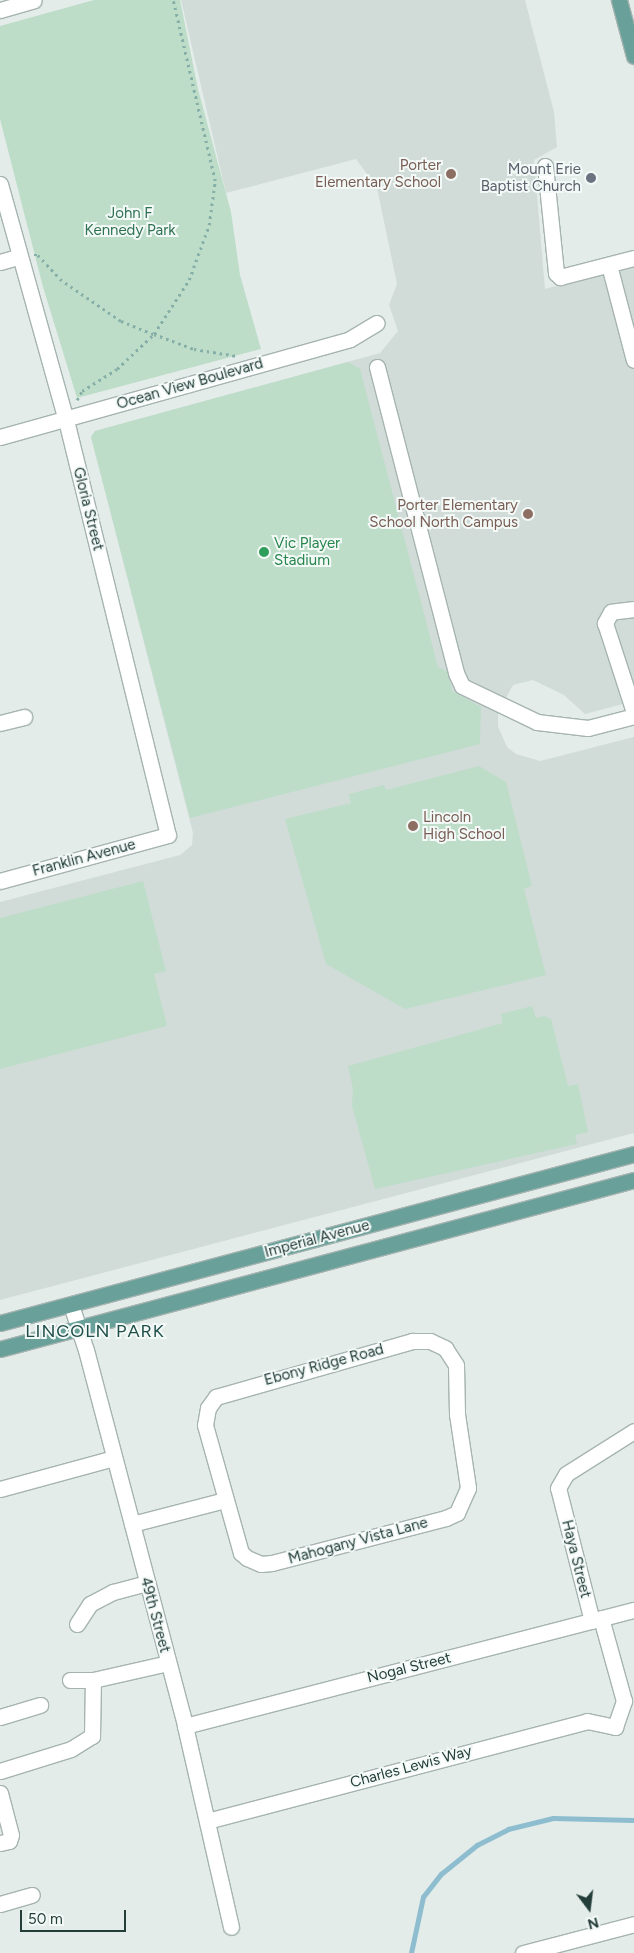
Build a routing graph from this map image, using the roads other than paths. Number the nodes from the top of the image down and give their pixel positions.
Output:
1 (34, 0) edge
2 (619, 0) edge
3 (0, 10) edge
4 (634, 56) edge
5 (545, 166) dead end
6 (0, 184) edge
7 (18, 257) junction
8 (634, 258) edge
9 (0, 262) edge
10 (609, 265) junction
11 (377, 323) dead end
12 (634, 360) edge
13 (376, 367) dead end
14 (66, 420) junction
15 (0, 437) edge
16 (634, 609) edge
17 (634, 712) edge
18 (24, 716) dead end
19 (634, 716) edge
20 (0, 723) edge
21 (168, 835) joint
22 (0, 880) edge
23 (634, 1154) edge
24 (634, 1180) edge
25 (70, 1305) junction
26 (0, 1323) edge
27 (78, 1328) junction
28 (0, 1349) edge
29 (634, 1431) edge
30 (114, 1458) junction
31 (0, 1489) edge
32 (225, 1500) junction
33 (464, 1503) joint
34 (132, 1524) junction
35 (147, 1582) junction
36 (634, 1610) edge
37 (597, 1620) junction
38 (77, 1624) dead end
39 (168, 1663) junction
40 (70, 1680) dead end
41 (92, 1680) junction
42 (40, 1705) dead end
43 (0, 1717) edge
44 (185, 1726) junction
45 (615, 1727) joint
46 (0, 1770) edge
47 (0, 1793) edge
48 (207, 1821) junction
49 (0, 1843) edge
50 (32, 1895) dead end
51 (0, 1904) edge
52 (634, 1924) edge
53 (231, 1927) dead end
54 (523, 1953) edge

1 - 3 street
2 - 4 main road
5 - 10 street
6 - 7 street, Gloria Street
7 - 9 street
7 - 14 street, Gloria Street
8 - 10 street
10 - 12 street
11 - 14 street, Ocean View Boulevard
13 - 19 street
14 - 15 street, Ocean View Boulevard
14 - 21 street, Gloria Street
16 - 17 street
18 - 20 street
21 - 22 street, Franklin Avenue
23 - 25 main road, Imperial Avenue
24 - 27 main road, Imperial Avenue
25 - 26 main road, Imperial Avenue
25 - 27 street, 49th Street
27 - 28 main road, Imperial Avenue
27 - 30 street, 49th Street
29 - 37 street, Haya Street
30 - 31 street
30 - 34 street, 49th Street
32 - 33 street, Mahogany Vista Lane
32 - 33 street, Ebony Ridge Road
32 - 34 street
34 - 35 street, 49th Street
35 - 38 street
35 - 39 street, 49th Street
36 - 37 street, Nogal Street
37 - 44 street, Nogal Street
37 - 45 street, Haya Street
39 - 41 street
39 - 44 street, 49th Street
40 - 41 street
41 - 46 street
42 - 43 street
44 - 48 street, 49th Street
45 - 48 street, Charles Lewis Way
47 - 49 street
48 - 53 street, 49th Street
50 - 51 street
52 - 54 street

